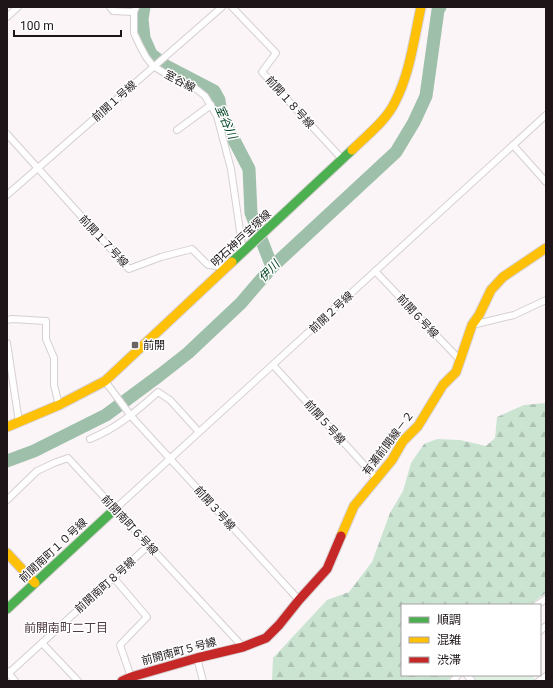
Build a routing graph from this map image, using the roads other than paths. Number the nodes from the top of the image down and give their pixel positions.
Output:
1 (18, 7) edge
2 (110, 7) edge
3 (222, 7) edge
4 (232, 7) edge
5 (421, 7) edge
6 (135, 9) edge
7 (7, 17) edge
8 (155, 65) junction
9 (211, 105) junction
10 (546, 115) edge
11 (177, 130) dead end
12 (7, 134) edge
13 (513, 145) junction
14 (343, 160) junction
15 (38, 168) junction
16 (546, 182) edge
17 (7, 195) edge
18 (546, 248) edge
19 (243, 252) junction
20 (228, 267) junction
21 (376, 271) junction
22 (546, 300) edge
23 (7, 320) edge
24 (472, 325) junction
25 (7, 343) edge
26 (460, 360) junction
27 (273, 365) junction
28 (107, 384) junction
29 (59, 405) junction
30 (131, 416) junction
31 (19, 422) junction
32 (7, 427) edge
33 (199, 432) junction
34 (90, 439) dead end
35 (170, 458) junction
36 (377, 479) junction
37 (7, 500) edge
38 (115, 509) junction
39 (149, 545) junction
40 (7, 553) edge
41 (114, 577) junction
42 (35, 583) junction
43 (299, 600) junction
44 (7, 609) edge
45 (42, 643) junction
46 (243, 647) junction
47 (197, 658) junction
48 (8, 672) edge
49 (546, 676) edge
50 (131, 677) junction
51 (15, 681) edge
52 (78, 681) edge
53 (122, 681) edge
54 (203, 681) edge
55 (539, 681) edge

1 - 7 street
2 - 6 street
3 - 8 street, 前開１号線
4 - 14 street, 前開１８号線
5 - 14 street, 明石神戸宝塚線
6 - 8 street, 室谷線
8 - 9 street, 室谷線
8 - 15 street, 前開１号線
9 - 11 street
9 - 19 street, 室谷線
10 - 13 street, 前開２号線
12 - 15 street, 前開１７号線
13 - 16 street
13 - 21 street, 前開２号線
14 - 19 street, 明石神戸宝塚線
15 - 17 street, 前開１号線
15 - 20 street, 前開１７号線
18 - 24 street, 有瀬前開線－２
19 - 20 street, 明石神戸宝塚線
20 - 28 street, 明石神戸宝塚線
21 - 26 street, 前開６号線
21 - 27 street, 前開２号線
22 - 24 street
23 - 29 street
24 - 26 street, 有瀬前開線－２
25 - 31 street
26 - 36 street, 有瀬前開線－２
27 - 33 street, 前開２号線
27 - 36 street, 前開５号線
28 - 29 street, 明石神戸宝塚線
28 - 30 street, 前開３号線
29 - 31 street, 明石神戸宝塚線
30 - 33 street
30 - 34 street
30 - 35 street, 前開３号線
31 - 32 street, 明石神戸宝塚線
33 - 35 street, 前開２号線
35 - 38 street, 前開２号線
35 - 43 street, 前開３号線
36 - 43 street, 有瀬前開線－２
37 - 38 street, 前開南町６号線
38 - 39 street, 前開南町６号線
38 - 42 street, 前開南町１０号線
39 - 41 street, 前開南町８号線
39 - 46 street, 前開南町６号線
40 - 42 street
41 - 45 street, 前開南町８号線
41 - 50 street
42 - 44 street, 前開南町１０号線
43 - 46 street, 有瀬前開線－２
45 - 48 street, 前開南町８号線
45 - 52 street
46 - 47 street, 前開南町５号線
47 - 50 street, 前開南町５号線
47 - 54 street
48 - 51 street
49 - 55 street
50 - 53 street, 前開南町５号線

